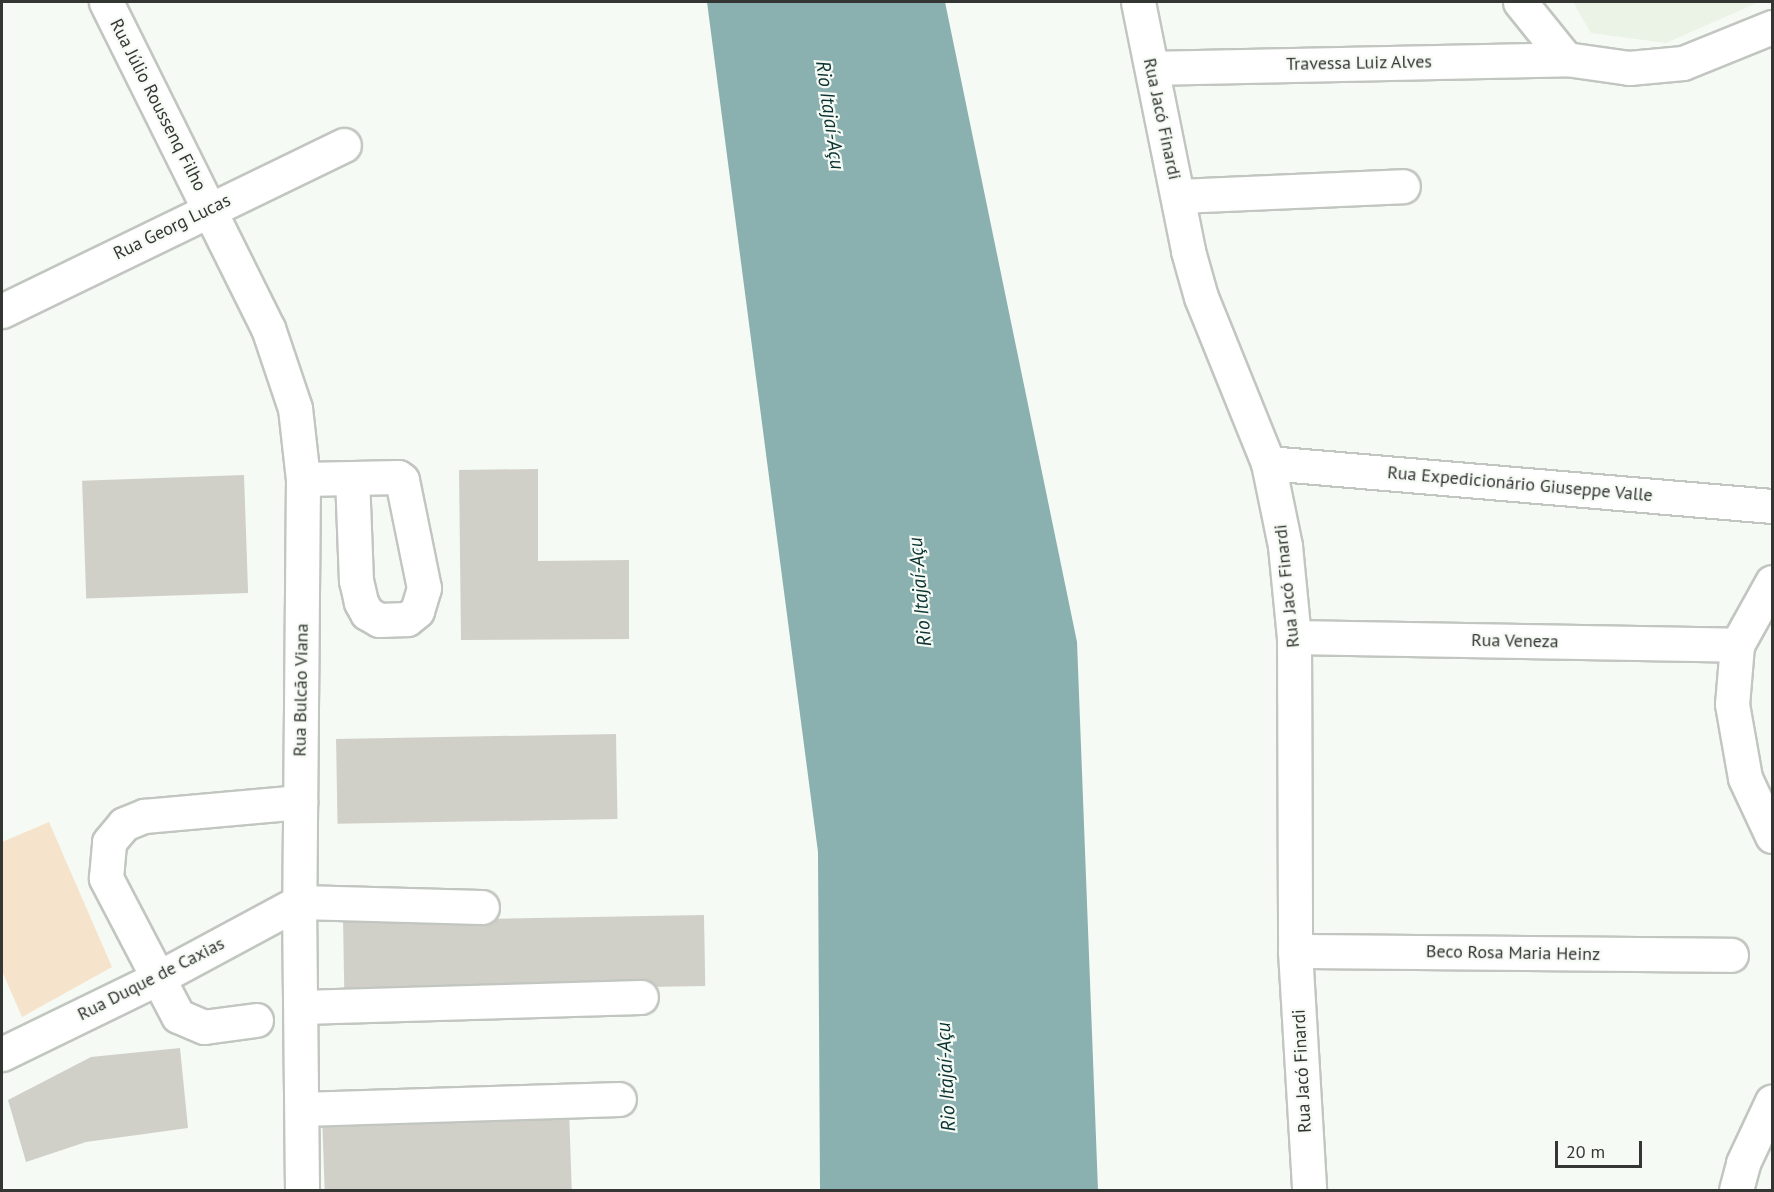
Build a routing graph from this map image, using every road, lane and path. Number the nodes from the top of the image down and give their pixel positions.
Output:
1 (106, 2) edge
2 (1138, 2) edge
3 (1520, 2) edge
4 (1773, 27) edge
5 (1566, 58) junction
6 (1152, 68) junction
7 (344, 145) dead end
8 (1403, 186) dead end
9 (1178, 196) junction
10 (210, 208) junction
11 (2, 311) edge
12 (1268, 463) junction
13 (303, 478) junction
14 (352, 478) dead end
15 (1773, 506) edge
16 (1773, 582) edge
17 (1294, 637) junction
18 (1737, 645) junction
19 (300, 802) junction
20 (1773, 836) edge
21 (299, 902) junction
22 (482, 907) dead end
23 (1295, 951) junction
24 (1731, 955) dead end
25 (158, 978) junction
26 (641, 997) dead end
27 (301, 1008) junction
28 (256, 1020) dead end
29 (2, 1054) edge
30 (619, 1099) dead end
31 (1773, 1101) edge
32 (302, 1109) junction
33 (303, 1191) edge
34 (1309, 1191) edge
35 (1736, 1191) edge

1 - 10 street, Rua Júlio Roussenq Filho
2 - 6 street, Rua Jacó Finardi
3 - 5 street
4 - 5 street, Travessa Luiz Alves
5 - 6 street, Travessa Luiz Alves
6 - 9 street, Rua Jacó Finardi
7 - 10 street, Rua Georg Lucas
8 - 9 street
9 - 12 street, Rua Jacó Finardi
10 - 11 street, Rua Georg Lucas
10 - 13 street, Rua Bulcão Viana
12 - 15 street, Rua Expedicionário Giuseppe Valle
12 - 17 street, Rua Jacó Finardi
13 - 14 street
13 - 19 street, Rua Bulcão Viana
16 - 18 street
17 - 18 street, Rua Veneza
17 - 23 street, Rua Jacó Finardi
18 - 20 street
19 - 21 street, Rua Bulcão Viana
19 - 25 street
21 - 22 street
21 - 25 street, Rua Duque de Caxias
21 - 27 street, Rua Bulcão Viana
23 - 24 street, Beco Rosa Maria Heinz
23 - 34 street, Rua Jacó Finardi
25 - 28 street
25 - 29 street, Rua Duque de Caxias
26 - 27 street
27 - 32 street, Rua Bulcão Viana
30 - 32 street
31 - 35 street
32 - 33 street, Rua Bulcão Viana

